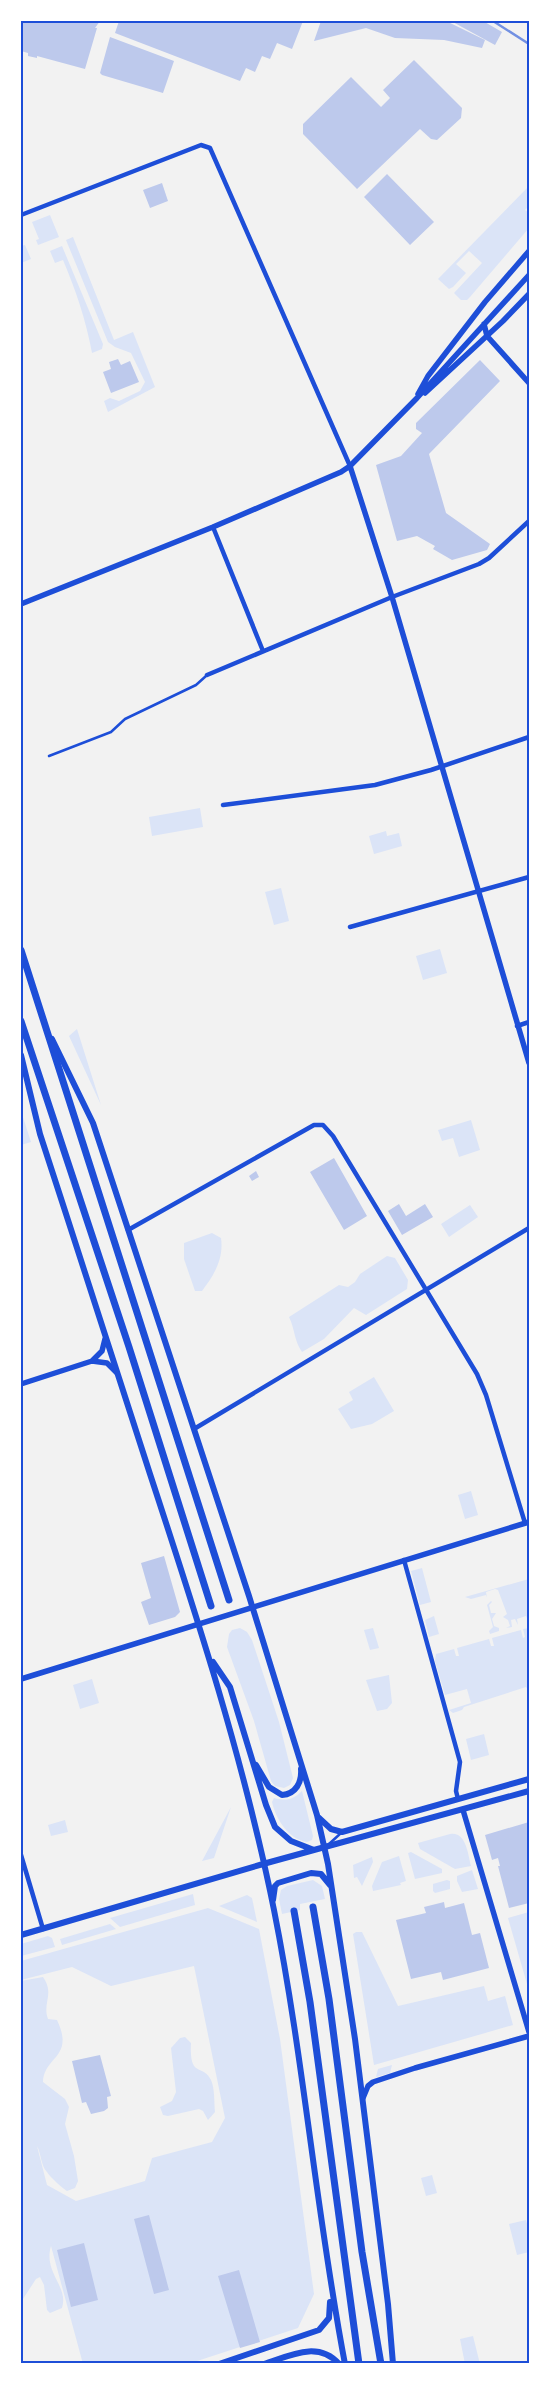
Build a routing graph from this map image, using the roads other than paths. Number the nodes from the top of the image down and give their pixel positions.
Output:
1 (21, 215) edge
2 (529, 251) edge
3 (529, 275) edge
4 (529, 294) edge
5 (484, 324) junction
6 (487, 336) junction
7 (529, 383) edge
8 (417, 398) junction
9 (350, 466) junction
10 (529, 521) edge
11 (213, 527) junction
12 (392, 597) junction
13 (21, 604) edge
14 (263, 651) junction
15 (207, 675) joint
16 (529, 738) edge
17 (49, 756) dead end
18 (442, 766) junction
19 (223, 805) dead end
20 (529, 877) edge
21 (478, 892) junction
22 (350, 927) dead end
23 (21, 950) edge
24 (21, 1021) edge
25 (529, 1022) edge
26 (517, 1026) junction
27 (46, 1027) junction
28 (21, 1055) edge
29 (529, 1064) edge
30 (529, 1228) edge
31 (128, 1230) junction
32 (425, 1290) junction
33 (105, 1335) junction
34 (92, 1362) junction
35 (118, 1374) junction
36 (21, 1384) edge
37 (194, 1429) junction
38 (527, 1522) edge
39 (404, 1560) junction
40 (229, 1600) dead end
41 (211, 1606) dead end
42 (253, 1607) junction
43 (199, 1623) junction
44 (209, 1657) junction
45 (21, 1679) edge
46 (298, 1751) junction
47 (251, 1755) junction
48 (529, 1779) edge
49 (529, 1791) edge
50 (458, 1799) junction
51 (463, 1810) junction
52 (317, 1815) junction
53 (342, 1832) junction
54 (324, 1848) junction
55 (314, 1850) junction
56 (21, 1855) edge
57 (263, 1864) junction
58 (332, 1888) junction
59 (313, 1907) dead end
60 (273, 1908) junction
61 (294, 1911) dead end
62 (43, 1929) junction
63 (21, 1935) edge
64 (529, 2032) edge
65 (529, 2036) edge
66 (363, 2107) junction
67 (330, 2286) junction
68 (219, 2364) edge
69 (264, 2364) edge
70 (340, 2364) edge
71 (345, 2364) edge
72 (359, 2364) edge
73 (380, 2364) edge
74 (393, 2364) edge

1 - 9 street
2 - 8 street
3 - 5 street
4 - 6 street
5 - 6 street
5 - 8 street
6 - 7 street
6 - 8 street
8 - 9 street
9 - 11 street
9 - 12 street
10 - 12 street
11 - 13 street
11 - 14 street
12 - 14 street
12 - 18 street
14 - 15 street
15 - 17 lane
16 - 18 street
18 - 19 street
18 - 21 street
20 - 21 street
21 - 22 street
21 - 26 street
23 - 27 main road
24 - 41 main road
25 - 26 street
26 - 29 street
27 - 31 main road
27 - 40 main road
28 - 33 main road
30 - 32 street
31 - 32 street
31 - 37 main road
32 - 37 street
32 - 38 street
33 - 34 street
33 - 35 main road
34 - 35 street
34 - 36 street
35 - 43 main road
37 - 42 main road
38 - 39 street
39 - 42 street
39 - 50 street
42 - 43 street
42 - 46 main road
43 - 44 main road
43 - 45 street
44 - 47 main road
44 - 57 main road
46 - 47 main road
46 - 52 main road
47 - 55 main road
48 - 50 main road
49 - 51 main road
50 - 53 main road
51 - 54 main road
51 - 64 street
52 - 53 main road
52 - 54 main road
53 - 54 lane
54 - 55 main road
54 - 58 main road
55 - 57 main road
56 - 62 street
57 - 60 main road
57 - 62 main road
58 - 60 main road
58 - 66 main road
59 - 73 main road
60 - 67 main road
61 - 72 main road
62 - 63 main road
65 - 66 street
66 - 74 main road
67 - 68 main road
67 - 71 main road
69 - 70 main road

